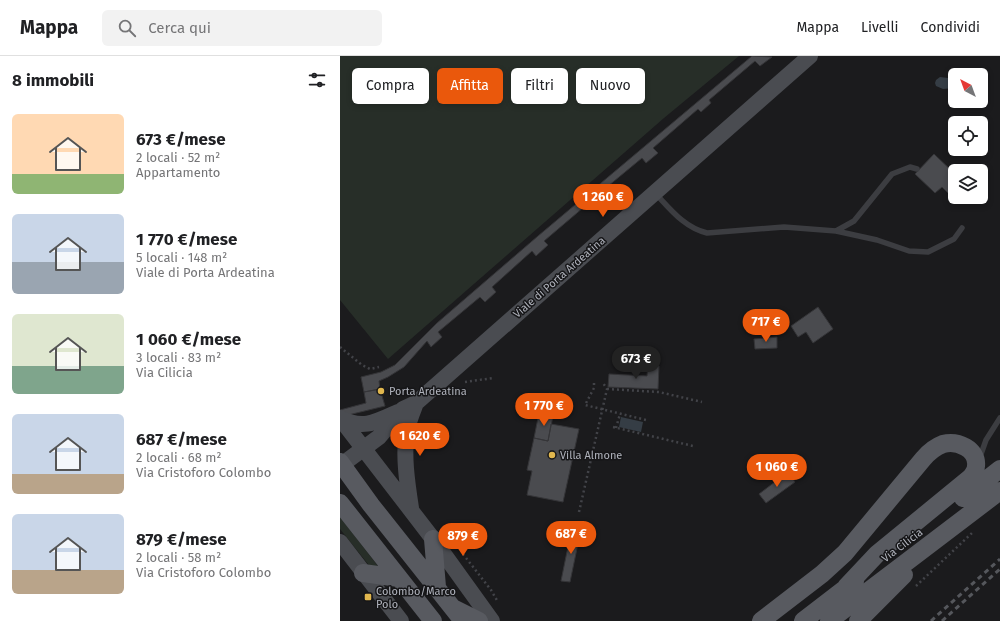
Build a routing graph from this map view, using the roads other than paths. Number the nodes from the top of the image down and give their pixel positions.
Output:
1 (810, 56) edge
2 (917, 169) dead end
3 (654, 192) junction
4 (962, 228) dead end
5 (836, 231) junction
6 (410, 406) junction
7 (340, 418) edge
8 (1000, 418) edge
9 (364, 448) junction
10 (341, 464) edge
11 (976, 468) junction
12 (1000, 469) edge
13 (1000, 491) edge
14 (340, 502) edge
15 (411, 510) junction
16 (950, 529) junction
17 (433, 539) junction
18 (340, 542) edge
19 (363, 574) junction
20 (399, 578) junction
21 (846, 587) junction
22 (437, 588) junction
23 (458, 614) edge
24 (401, 621) edge
25 (433, 621) edge
26 (479, 621) edge
27 (492, 621) edge
28 (761, 621) edge
29 (803, 621) edge
30 (829, 621) edge
31 (858, 621) edge

1 - 3 street, Viale di Porta Ardeatina
2 - 5 lane
3 - 5 lane
3 - 6 street, Viale di Porta Ardeatina
4 - 5 lane
6 - 7 street
6 - 9 street, Viale di Porta Ardeatina
6 - 15 street, Viale di Porta Ardeatina
7 - 9 street
8 - 11 lane
9 - 10 street, Viale di Porta Ardeatina
9 - 15 street
10 - 22 main road
11 - 21 main road
11 - 28 main road
12 - 21 main road, Via Cilicia
13 - 16 main road, Via Cilicia
14 - 20 main road
15 - 17 street
16 - 30 main road, Via Cilicia
16 - 31 main road
17 - 22 main road
17 - 27 street
18 - 19 street
19 - 20 main road
19 - 24 street
20 - 25 main road
21 - 29 main road, Via Cilicia
22 - 23 main road
23 - 26 main road

